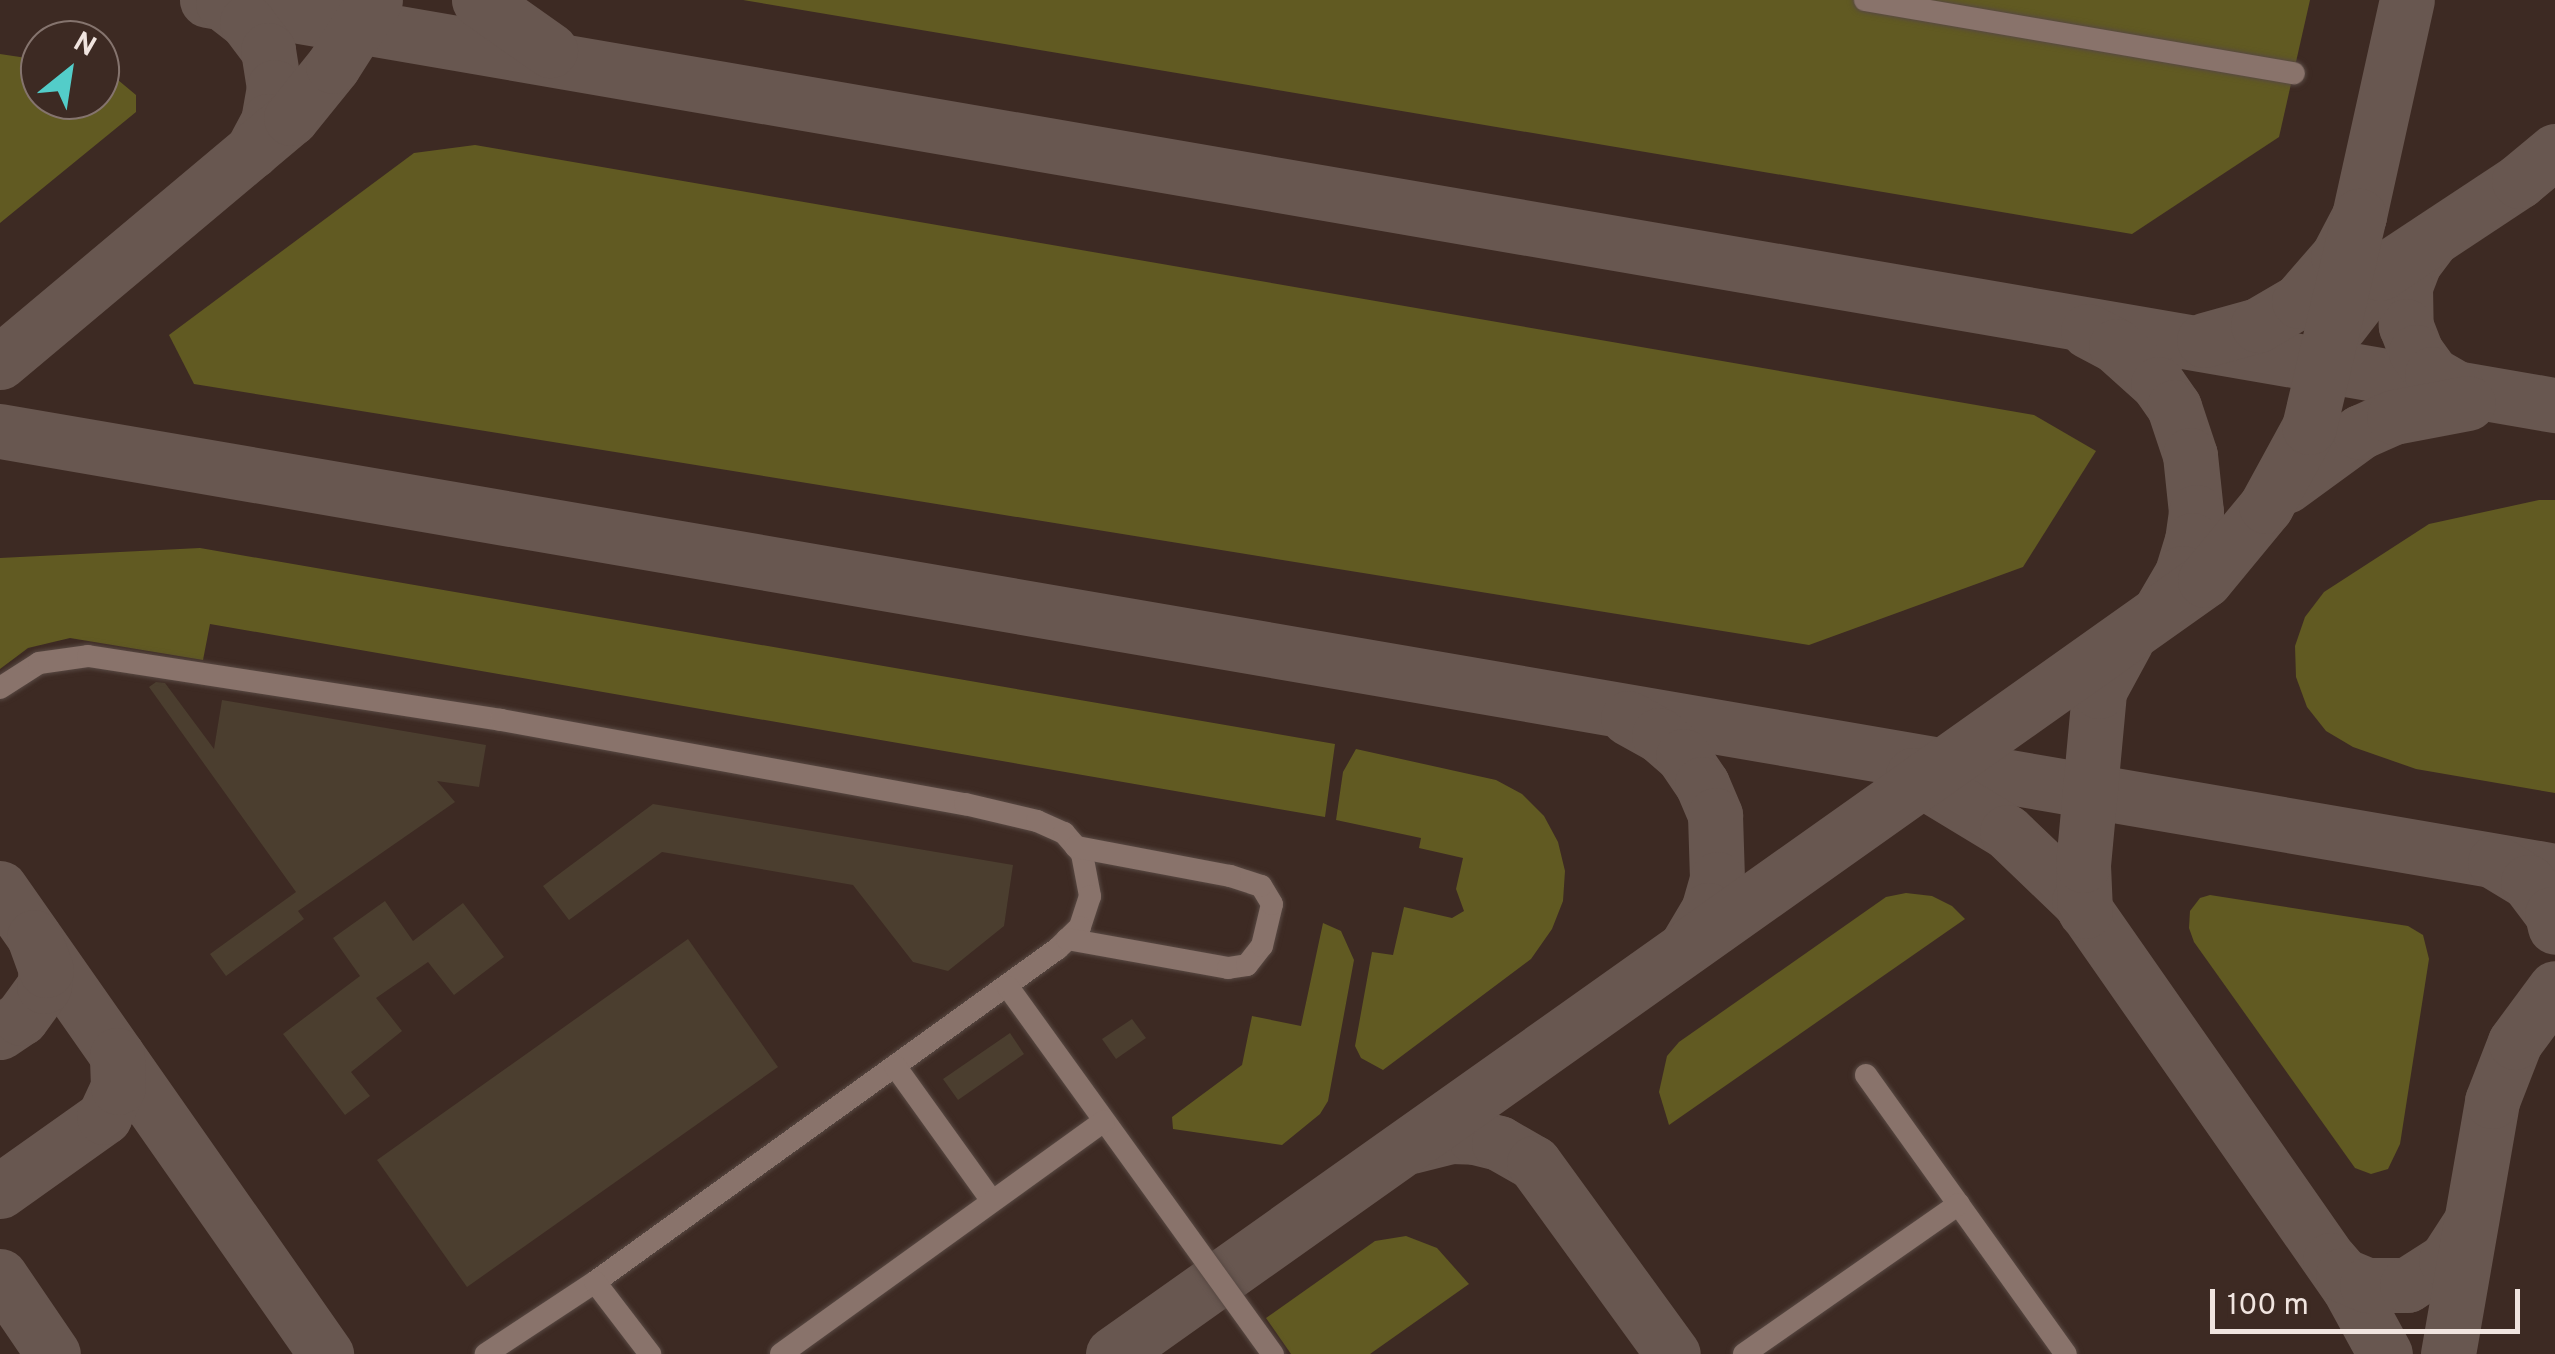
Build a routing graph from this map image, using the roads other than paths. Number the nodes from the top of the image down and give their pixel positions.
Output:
1 (1865, 0) edge
2 (2294, 73) dead end
3 (0, 688) edge
4 (1076, 848) junction
5 (1067, 939) junction
6 (1008, 987) junction
7 (895, 1066) junction
8 (1866, 1075) dead end
9 (1104, 1121) junction
10 (992, 1201) junction
11 (1959, 1204) junction
12 (595, 1282) junction
13 (486, 1354) edge
14 (650, 1354) edge
15 (781, 1354) edge
16 (1273, 1354) edge
17 (1744, 1354) edge
18 (2066, 1354) edge

1 - 2 lane
3 - 4 lane
4 - 5 lane
4 - 5 lane
5 - 6 lane
6 - 7 lane
6 - 9 lane
7 - 10 lane
7 - 12 lane
8 - 11 lane
9 - 10 lane
9 - 16 lane
10 - 15 lane
11 - 17 lane
11 - 18 lane
12 - 13 lane
12 - 14 lane

